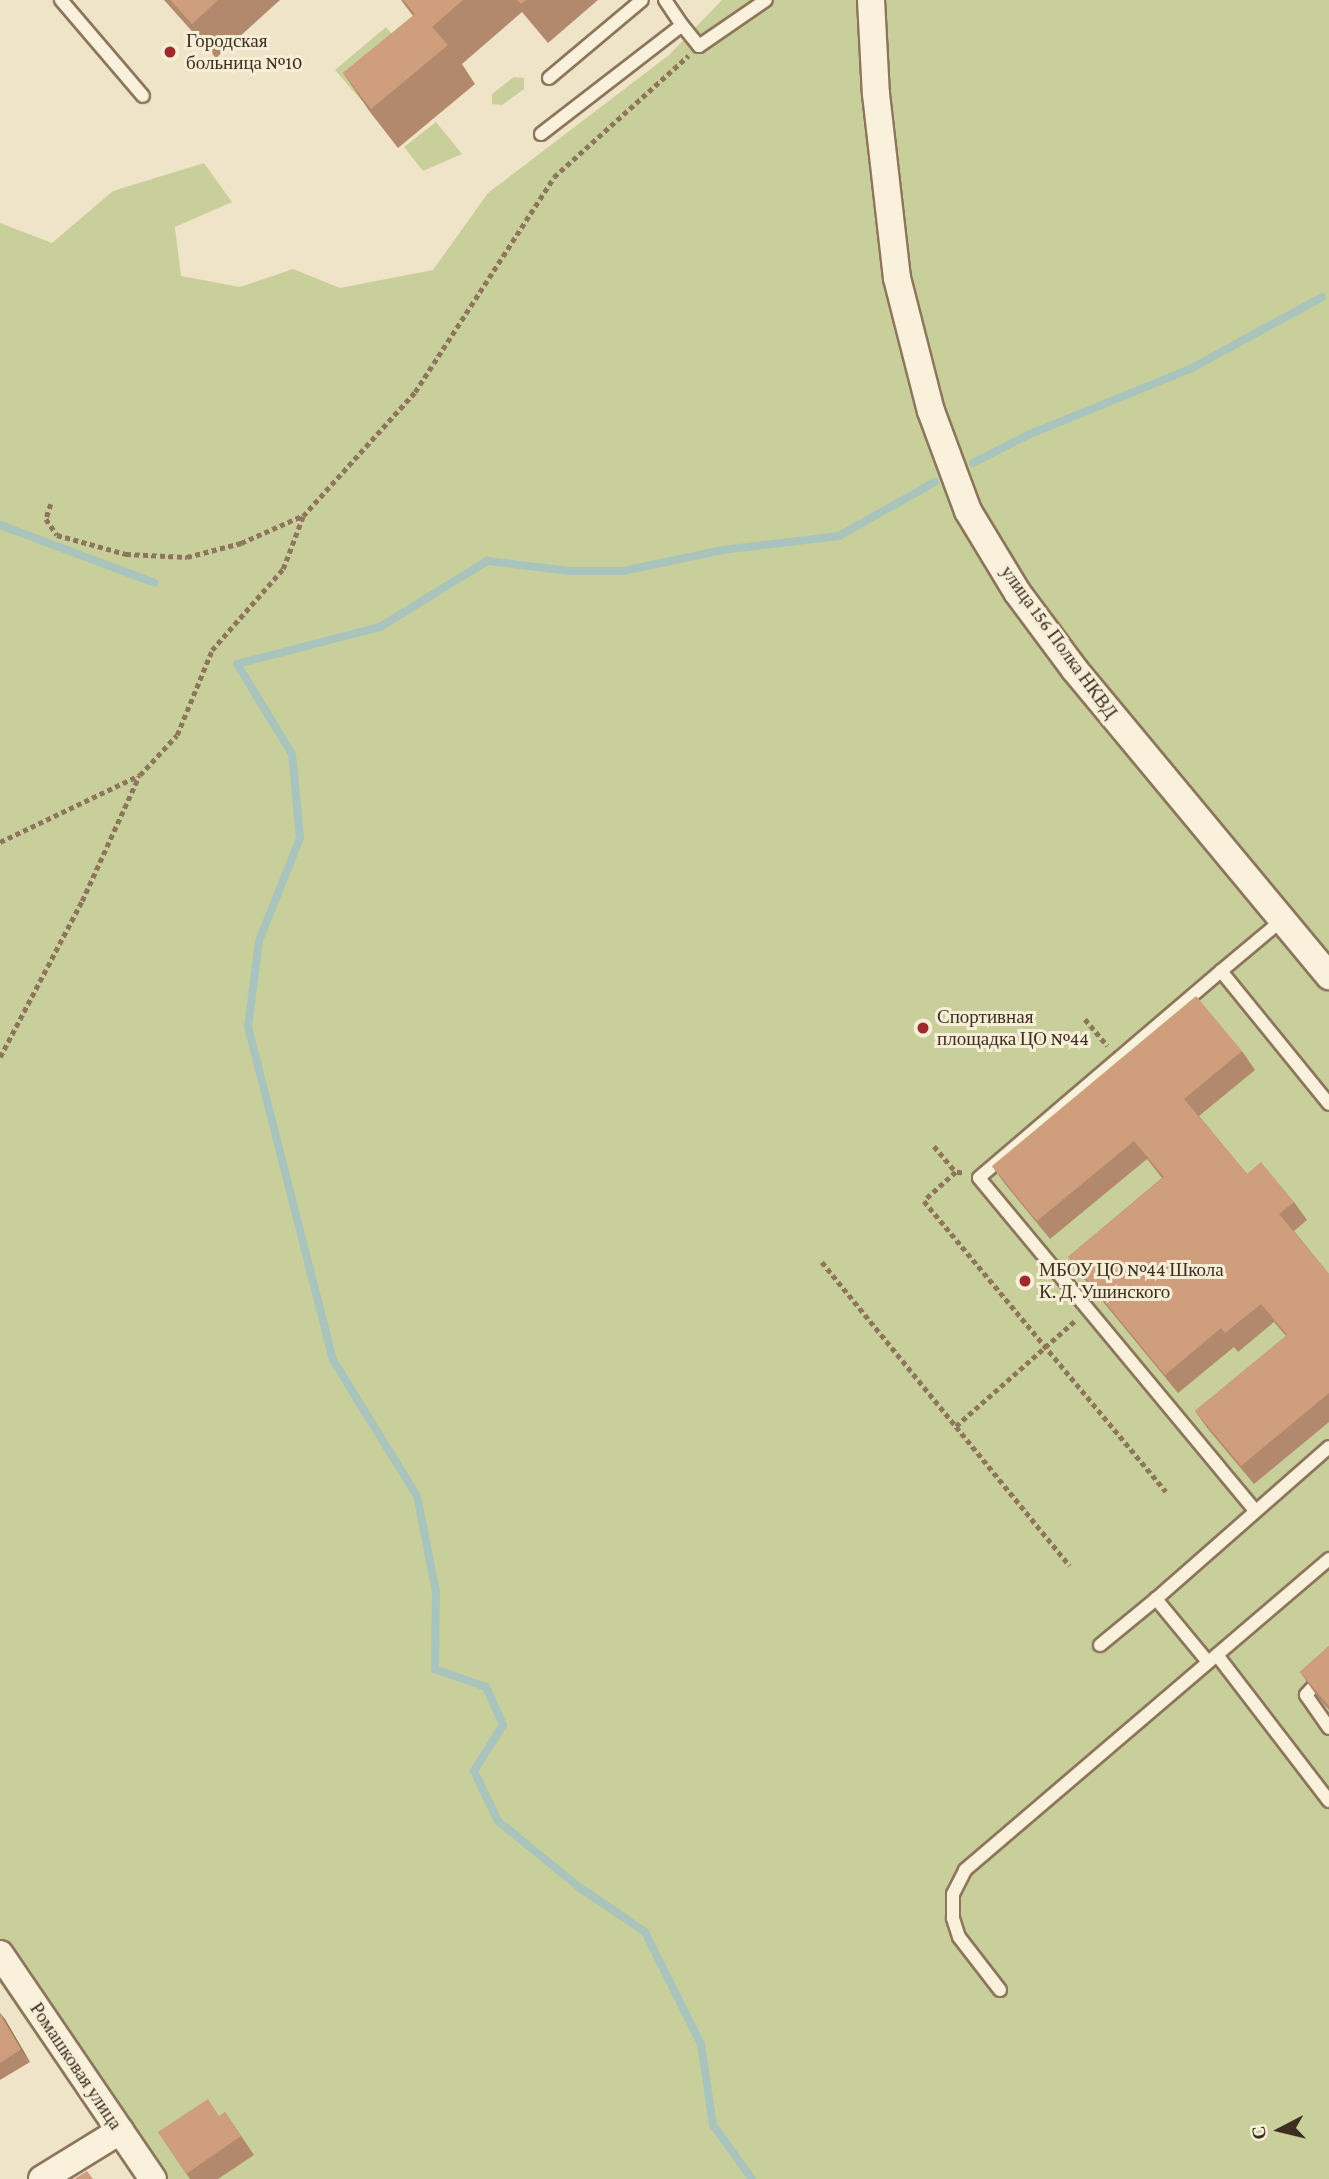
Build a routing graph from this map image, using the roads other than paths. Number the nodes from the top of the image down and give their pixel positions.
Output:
1 (61, 0) edge
2 (642, 0) edge
3 (665, 0) edge
4 (766, 0) edge
5 (871, 0) edge
6 (682, 25) junction
7 (549, 78) dead end
8 (144, 96) dead end
9 (541, 134) dead end
10 (1282, 919) junction
11 (1221, 971) junction
12 (1329, 976) edge
13 (1329, 1104) edge
14 (1329, 1447) edge
15 (1255, 1510) junction
16 (1329, 1559) edge
17 (1156, 1599) junction
18 (1100, 1645) dead end
19 (1213, 1659) junction
20 (1329, 1670) edge
21 (1329, 1728) edge
22 (1329, 1801) edge
23 (0, 1954) edge
24 (1000, 1990) dead end
25 (120, 2131) junction
26 (42, 2179) edge
27 (153, 2179) edge

1 - 8 lane
2 - 7 lane
3 - 6 lane
4 - 6 lane
5 - 10 street, улица 156 Полка НКВД
6 - 9 lane
10 - 11 lane
10 - 12 street, улица 156 Полка НКВД
11 - 13 lane
11 - 15 lane
14 - 15 lane
15 - 17 lane
16 - 19 lane
17 - 18 lane
17 - 19 lane
19 - 22 lane
19 - 24 lane
20 - 21 lane
23 - 25 street, Ромашковая улица
25 - 26 street
25 - 27 street, Ромашковая улица

